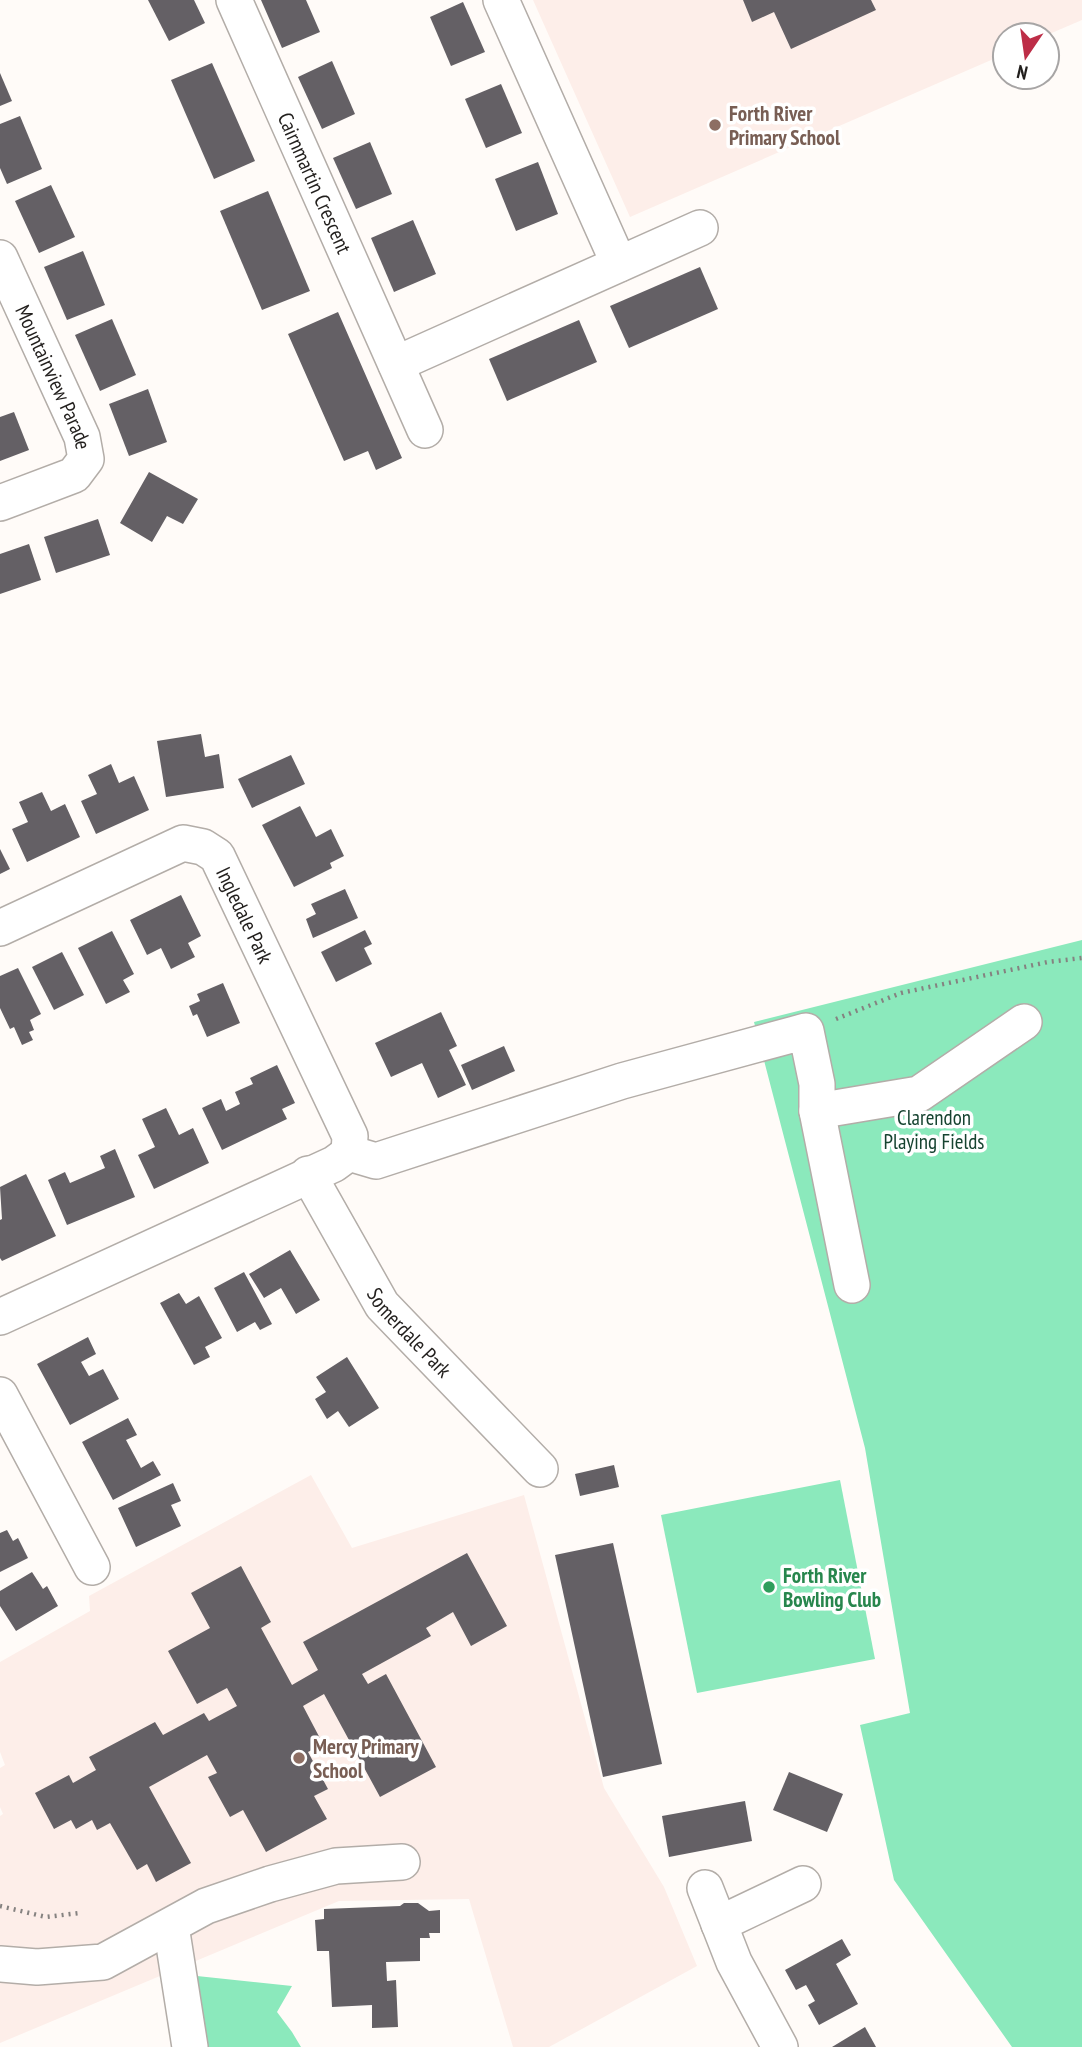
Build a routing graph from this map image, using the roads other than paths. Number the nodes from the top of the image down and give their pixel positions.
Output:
1 (234, 0) edge
2 (501, 0) edge
3 (700, 228) dead end
4 (0, 258) edge
5 (619, 264) junction
6 (396, 364) junction
7 (425, 430) dead end
8 (0, 503) edge
9 (0, 928) edge
10 (1024, 1022) dead end
11 (817, 1111) junction
12 (349, 1153) junction
13 (308, 1174) junction
14 (852, 1286) dead end
15 (0, 1317) edge
16 (0, 1395) edge
17 (540, 1469) dead end
18 (92, 1567) dead end
19 (402, 1862) dead end
20 (803, 1884) dead end
21 (705, 1888) dead end
22 (719, 1924) junction
23 (171, 1926) junction
24 (0, 1964) edge
25 (190, 2047) edge
26 (780, 2047) edge

1 - 6 street, Cairnmartin Crescent
2 - 5 street
3 - 5 street
4 - 8 street, Mountainview Parade
5 - 6 street
6 - 7 street, Cairnmartin Crescent
9 - 12 street, Ingledale Park
10 - 11 street
11 - 12 street
11 - 14 street
12 - 13 street
13 - 15 street
13 - 17 street, Somerdale Park
16 - 18 street
19 - 23 street
20 - 22 street
21 - 22 street
22 - 26 street
23 - 24 street
23 - 25 street

